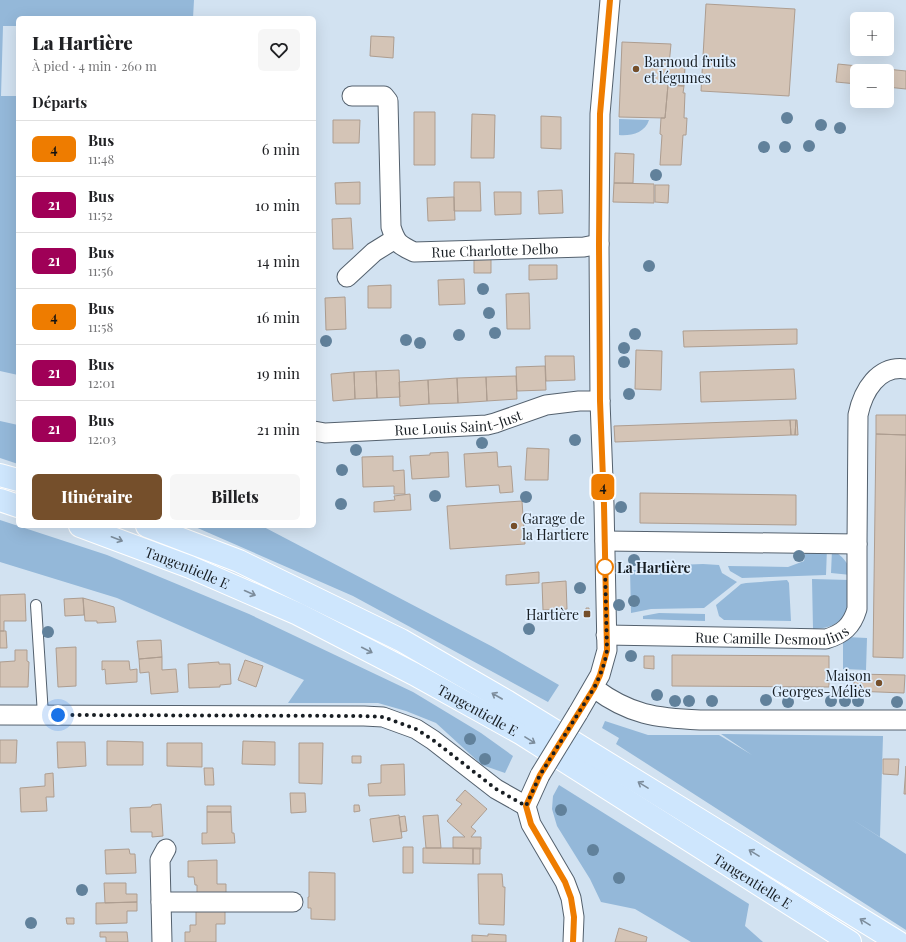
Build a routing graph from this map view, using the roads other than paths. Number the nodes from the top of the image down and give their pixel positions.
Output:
1 (610, 0) edge
2 (352, 96) dead end
3 (395, 239) junction
4 (599, 244) junction
5 (347, 277) dead end
6 (906, 369) edge
7 (600, 401) junction
8 (316, 432) edge
9 (0, 475) edge
10 (16, 479) edge
11 (0, 500) edge
12 (16, 505) edge
13 (85, 528) edge
14 (152, 528) edge
15 (604, 541) junction
16 (857, 544) junction
17 (36, 605) dead end
18 (606, 635) junction
19 (594, 688) junction
20 (0, 714) edge
21 (43, 715) junction
22 (906, 720) edge
23 (526, 806) junction
24 (166, 849) dead end
25 (161, 902) junction
26 (293, 902) dead end
27 (162, 942) edge
28 (573, 942) edge
29 (850, 942) edge
30 (898, 942) edge

1 - 4 street
2 - 3 street
3 - 4 street, Rue Charlotte Delbo
3 - 5 street
4 - 7 street
6 - 16 street, Rue Camille Desmoulins
7 - 8 street, Rue Louis Saint-Just
7 - 15 street
9 - 10 main road
11 - 12 main road
13 -> 29 main road, Tangentielle E
30 -> 14 main road, Tangentielle E
15 - 16 street
15 - 18 street
16 - 18 street, Rue Camille Desmoulins
17 - 21 lane
18 - 19 street
19 - 22 street
19 - 23 street, bridge
20 - 21 street
21 - 23 street
23 - 28 street
24 - 25 street
25 - 26 street
25 - 27 street

